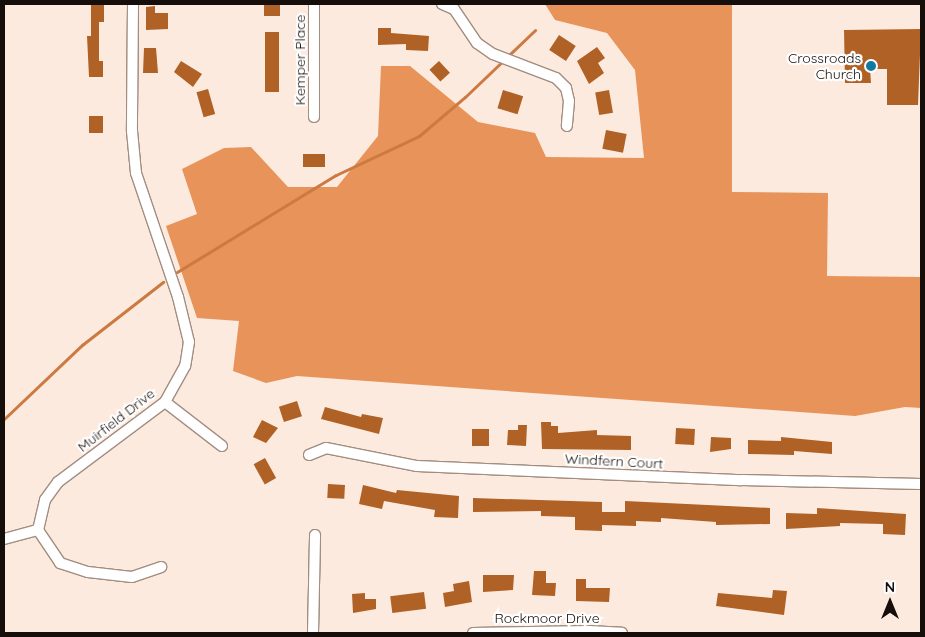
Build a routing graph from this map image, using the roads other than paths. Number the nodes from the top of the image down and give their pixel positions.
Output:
1 (133, 4) edge
2 (314, 4) edge
3 (442, 4) edge
4 (314, 117) dead end
5 (567, 126) dead end
6 (165, 402) junction
7 (222, 446) dead end
8 (308, 455) dead end
9 (921, 484) edge
10 (38, 530) junction
11 (315, 534) dead end
12 (4, 540) edge
13 (161, 567) dead end
14 (314, 633) edge
15 (473, 633) edge
16 (622, 633) edge

1 - 6 street, Muirfield Drive
2 - 4 street, Kemper Place
3 - 5 street
6 - 7 street
6 - 10 street, Muirfield Drive
8 - 9 street, Windfern Court
10 - 12 street
10 - 13 street
11 - 14 street
15 - 16 street, Rockmoor Drive

